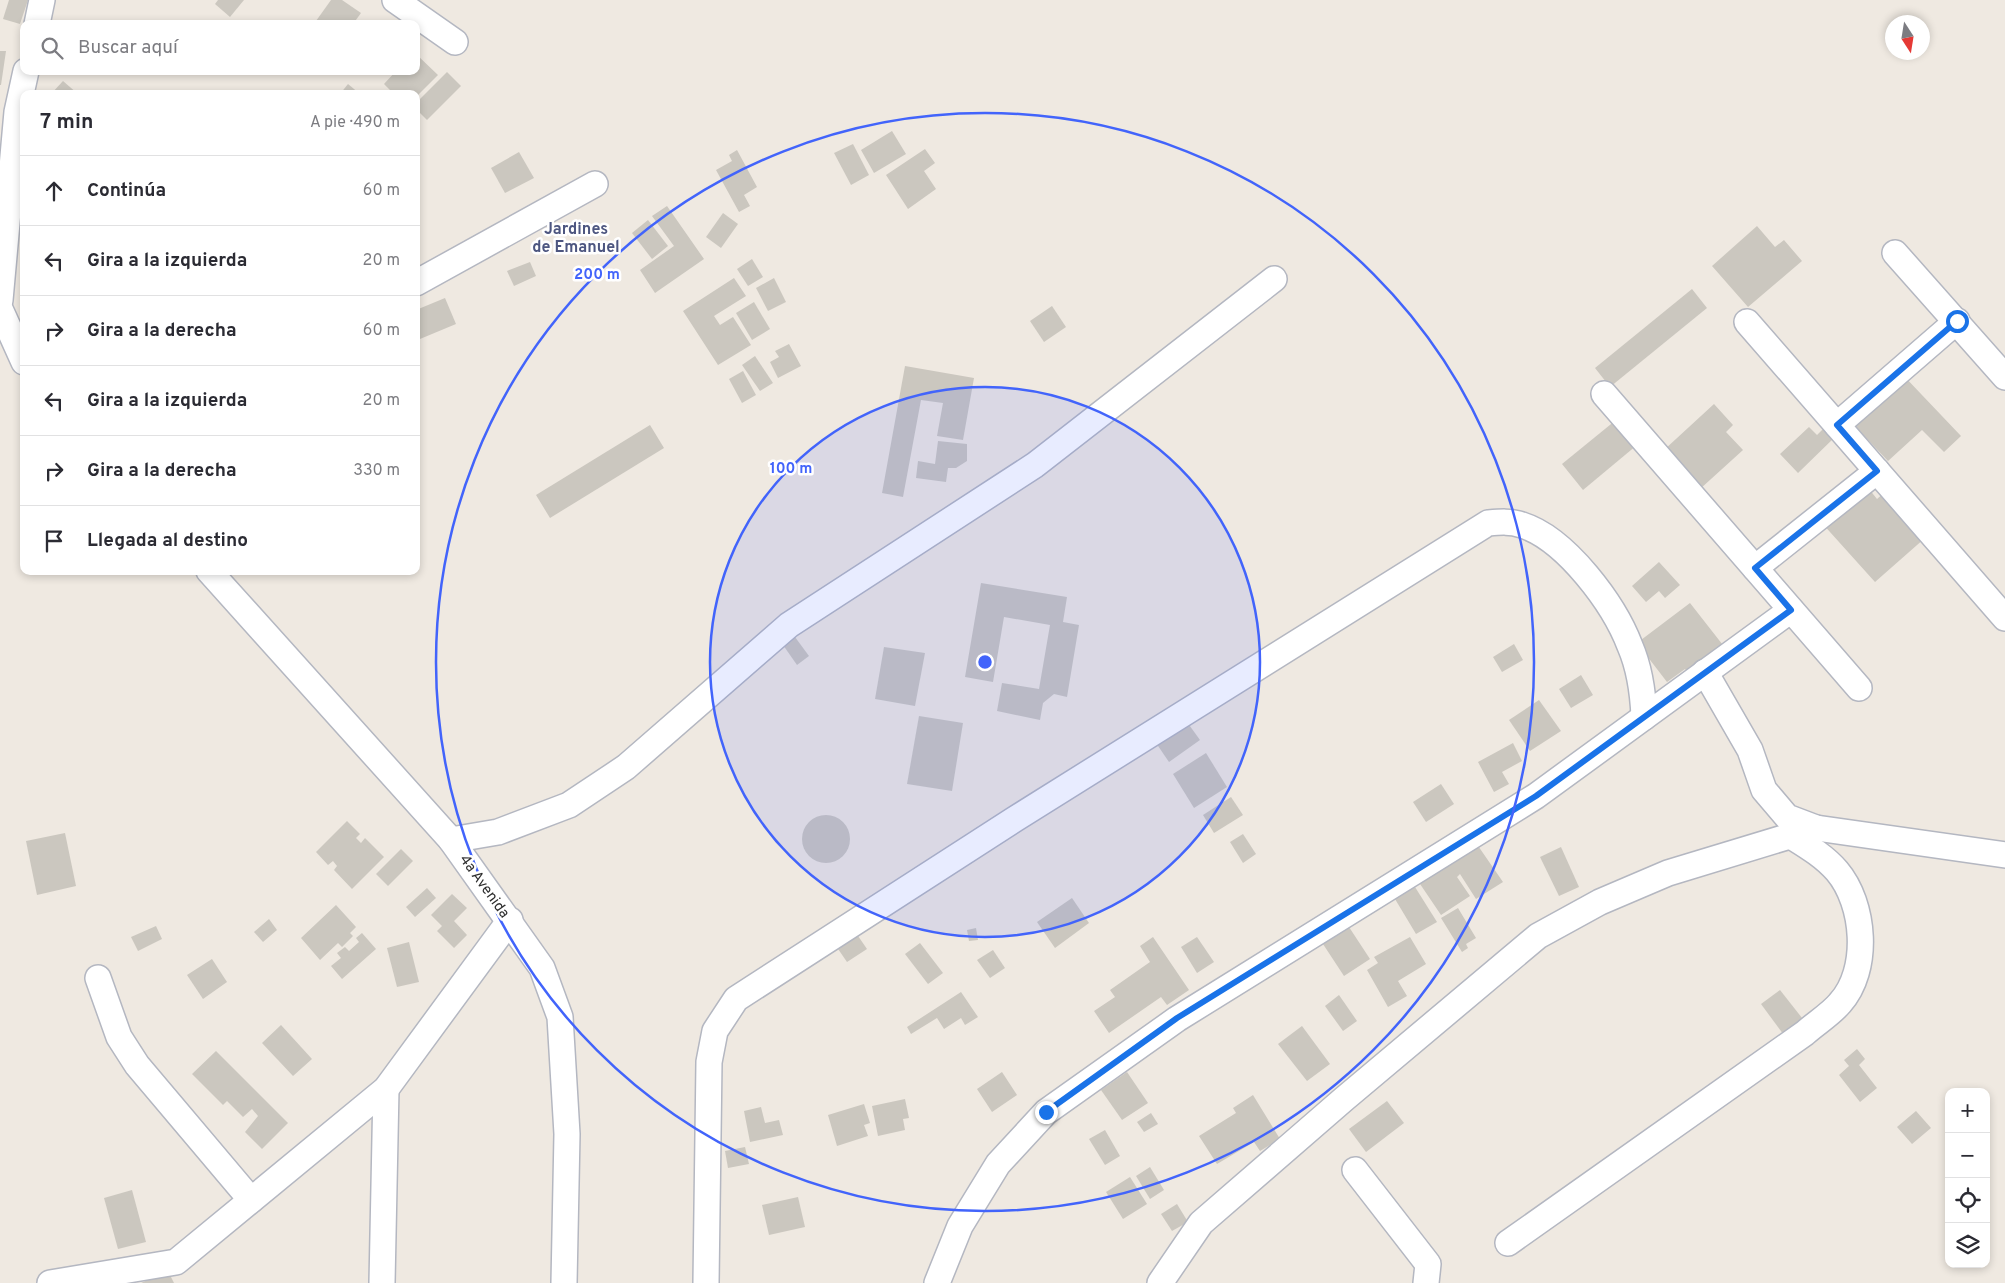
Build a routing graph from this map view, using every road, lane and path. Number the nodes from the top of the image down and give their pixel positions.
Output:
1 (42, 0) edge
2 (395, 0) edge
3 (38, 20) edge
4 (455, 42) dead end
5 (25, 75) edge
6 (22, 90) edge
7 (20, 98) edge
8 (594, 184) dead end
9 (1895, 253) dead end
10 (1274, 279) dead end
11 (420, 282) edge
12 (0, 300) edge
13 (0, 309) edge
14 (1957, 321) junction
15 (1746, 322) dead end
16 (20, 353) edge
17 (2005, 377) edge
18 (1604, 394) dead end
19 (1837, 425) junction
20 (1877, 471) junction
21 (1755, 568) junction
22 (213, 575) edge
23 (1791, 610) junction
24 (2005, 618) edge
25 (1705, 672) junction
26 (1859, 688) dead end
27 (1644, 717) junction
28 (1816, 828) junction
29 (1791, 836) junction
30 (451, 840) junction
31 (2005, 855) edge
32 (510, 920) junction
33 (98, 978) dead end
34 (386, 1089) junction
35 (1355, 1170) dead end
36 (251, 1200) junction
37 (1508, 1243) dead end
38 (50, 1283) edge
39 (382, 1283) edge
40 (564, 1283) edge
41 (706, 1283) edge
42 (937, 1283) edge
43 (1160, 1283) edge
44 (1426, 1283) edge

1 - 3 street
2 - 4 street
5 - 6 street
7 - 12 street
8 - 11 street
9 - 14 street
10 - 30 street
13 - 16 street
14 - 17 street
14 - 19 street
15 - 19 street
18 - 21 street
19 - 20 street
20 - 21 street
20 - 24 street
21 - 23 street
22 - 30 street, 4a Avenida
23 - 25 street
23 - 26 street
25 - 27 street
25 - 28 street
27 - 41 street
27 - 42 street
28 - 29 street
28 - 31 street
29 - 37 street
29 - 43 street
30 - 32 street, 4a Avenida
32 - 34 street
32 - 40 street, 4a Avenida
33 - 36 street
34 - 36 street
34 - 39 street
35 - 44 street
36 - 38 street

